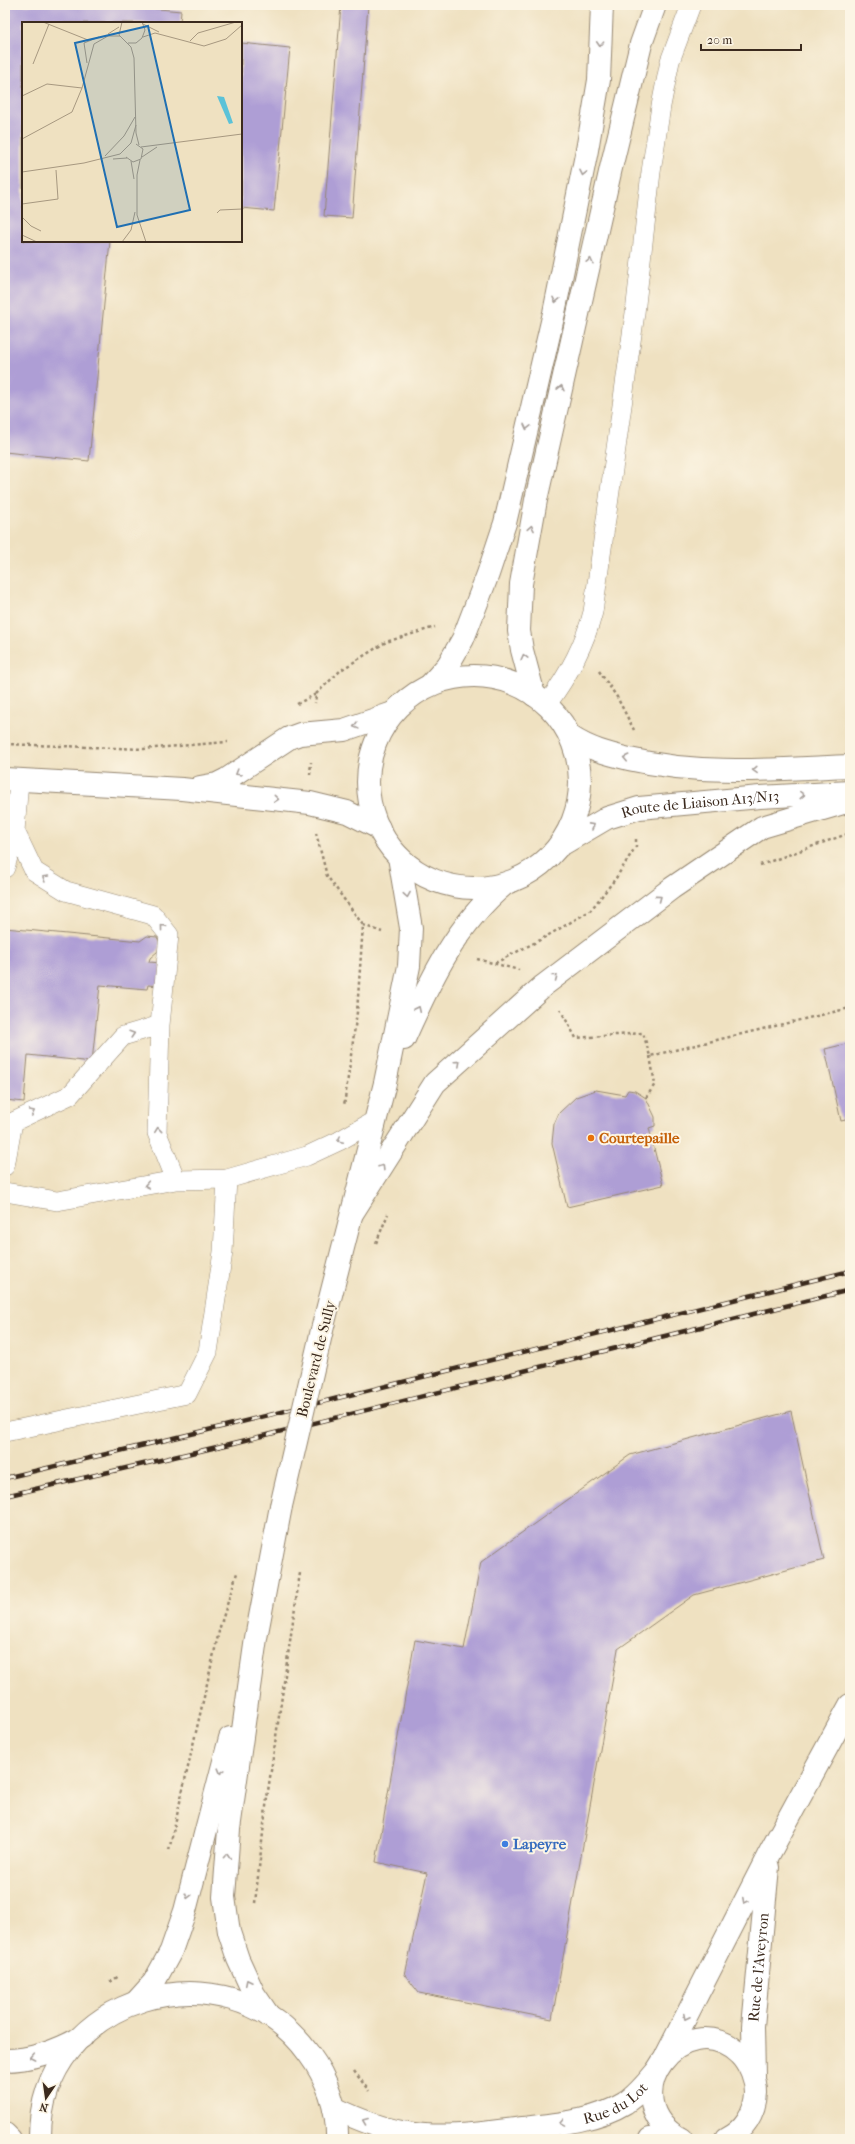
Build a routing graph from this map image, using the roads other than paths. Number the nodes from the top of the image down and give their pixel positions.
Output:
1 (602, 5) edge
2 (655, 5) edge
3 (691, 5) edge
4 (430, 685) junction
5 (541, 699) junction
6 (393, 713) junction
7 (570, 737) junction
8 (850, 766) edge
9 (12, 780) edge
10 (182, 789) junction
11 (850, 792) edge
12 (850, 801) edge
13 (379, 828) junction
14 (16, 831) junction
15 (559, 846) junction
16 (399, 857) junction
17 (5, 868) edge
18 (505, 884) junction
19 (160, 1025) junction
20 (385, 1083) junction
21 (374, 1121) junction
22 (5, 1166) edge
23 (227, 1179) junction
24 (176, 1180) junction
25 (5, 1192) edge
26 (353, 1212) junction
27 (5, 1432) edge
28 (256, 1638) junction
29 (850, 1705) edge
30 (770, 1854) junction
31 (136, 2002) junction
32 (268, 2016) junction
33 (82, 2037) junction
34 (5, 2060) edge
35 (660, 2064) junction
36 (755, 2081) junction
37 (334, 2108) junction
38 (750, 2116) junction
39 (5, 2134) edge
40 (10, 2139) edge
41 (40, 2139) edge
42 (338, 2139) edge
43 (650, 2139) edge
44 (680, 2139) edge
45 (726, 2139) edge
46 (752, 2139) edge

1 -> 4 main road
5 -> 2 main road
3 - 5 lane
4 - 5 main road
4 - 6 main road
5 - 7 main road
6 -> 10 main road
6 - 13 main road
8 -> 7 main road, Route de Liaison A13/N13
7 - 15 main road
9 - 10 main road
9 - 14 lane
10 -> 13 main road
15 -> 11 main road, Route de Liaison A13/N13
26 -> 12 main road
13 - 16 main road
14 - 17 lane
19 -> 14 lane
15 - 18 main road
16 - 18 main road
16 -> 20 main road
20 -> 18 main road
22 -> 19 lane
24 -> 19 lane
20 - 21 main road, Boulevard de Sully
21 -> 23 lane
21 - 26 main road, Boulevard de Sully
23 - 24 lane
23 - 27 lane
24 -> 25 lane
26 - 28 main road, Boulevard de Sully, bridge
28 -> 31 main road
32 -> 28 main road
29 - 30 main road, Rue de l'Aveyron
30 -> 35 main road, Rue de l'Aveyron
30 - 36 main road, Rue de l'Aveyron
31 - 32 main road
31 - 33 main road
32 - 37 main road
33 -> 34 main road
33 - 41 main road
35 - 36 main road
35 -> 37 main road, Rue du Lot
35 - 44 main road
36 - 38 main road, Rue de l'Aveyron
37 - 42 main road
38 - 45 main road
38 - 46 main road
39 - 40 main road
43 - 44 main road

